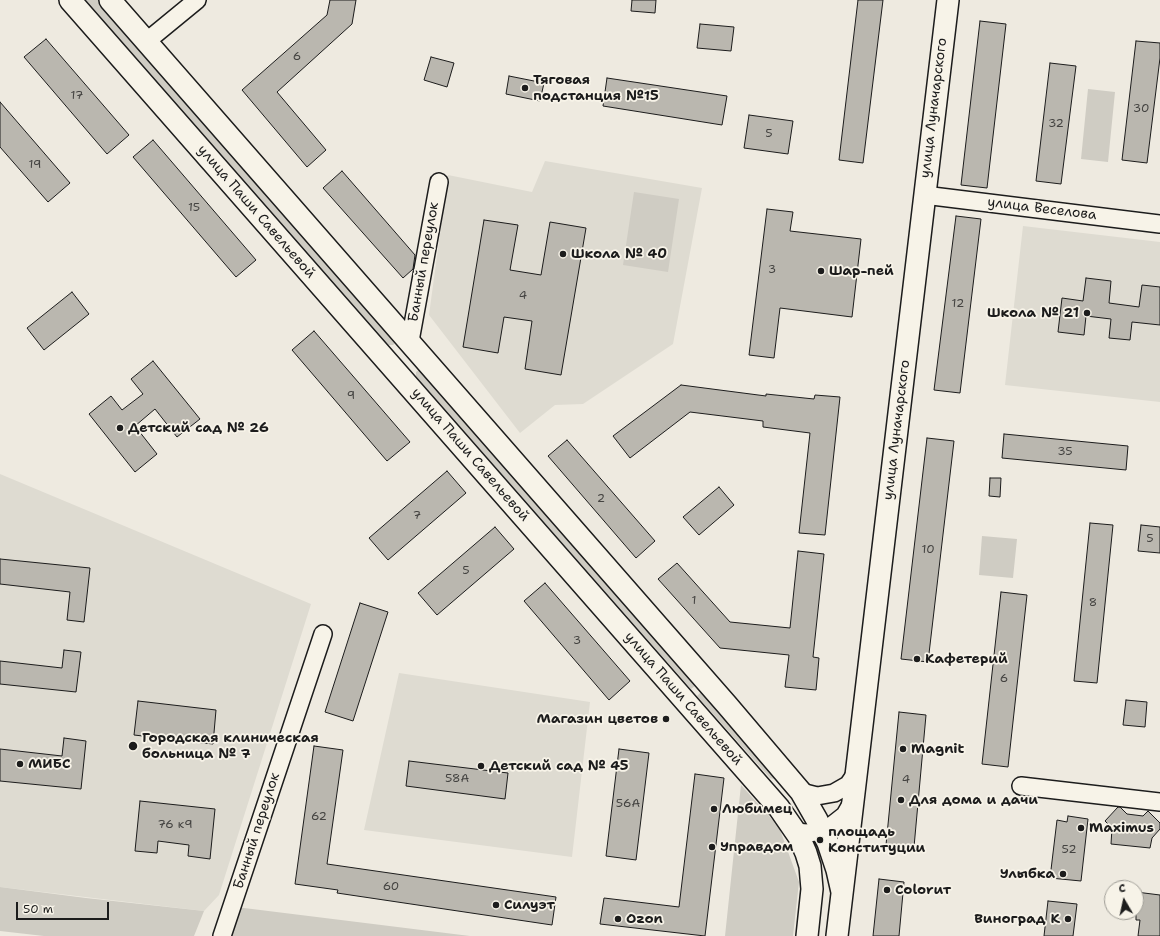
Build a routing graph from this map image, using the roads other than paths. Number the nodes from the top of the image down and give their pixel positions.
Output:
1 (70, 0) edge
2 (110, 0) edge
3 (197, 0) edge
4 (948, 0) edge
5 (147, 41) junction
6 (439, 182) dead end
7 (924, 195) junction
8 (1160, 224) edge
9 (413, 345) junction
10 (395, 370) junction
11 (323, 634) dead end
12 (857, 772) junction
13 (1021, 786) dead end
14 (801, 792) junction
15 (854, 799) junction
16 (1160, 802) edge
17 (822, 830) junction
18 (796, 832) junction
19 (846, 861) joint
20 (842, 892) junction
21 (222, 936) edge
22 (807, 936) edge
23 (837, 936) edge

1 - 10 main road, улица Паши Савельевой
2 - 5 main road, улица Паши Савельевой
3 - 5 street
4 - 7 main road, улица Луначарского
5 - 9 main road, улица Паши Савельевой
6 - 9 street, Банный переулок
7 - 8 street, улица Веселова
7 - 12 main road, улица Луначарского
9 - 10 main road
9 - 14 main road, улица Паши Савельевой
10 - 18 main road, улица Паши Савельевой
11 - 21 street, Банный переулок
12 - 14 street
12 - 15 main road, улица Луначарского
13 - 16 street
14 - 17 main road, улица Паши Савельевой
15 - 17 street
15 - 19 main road, улица Луначарского
17 - 18 street
17 - 20 main road, улица Паши Савельевой
18 - 22 main road, улица Паши Савельевой
19 - 20 main road, улица Паши Савельевой
20 - 23 main road, улица Паши Савельевой

